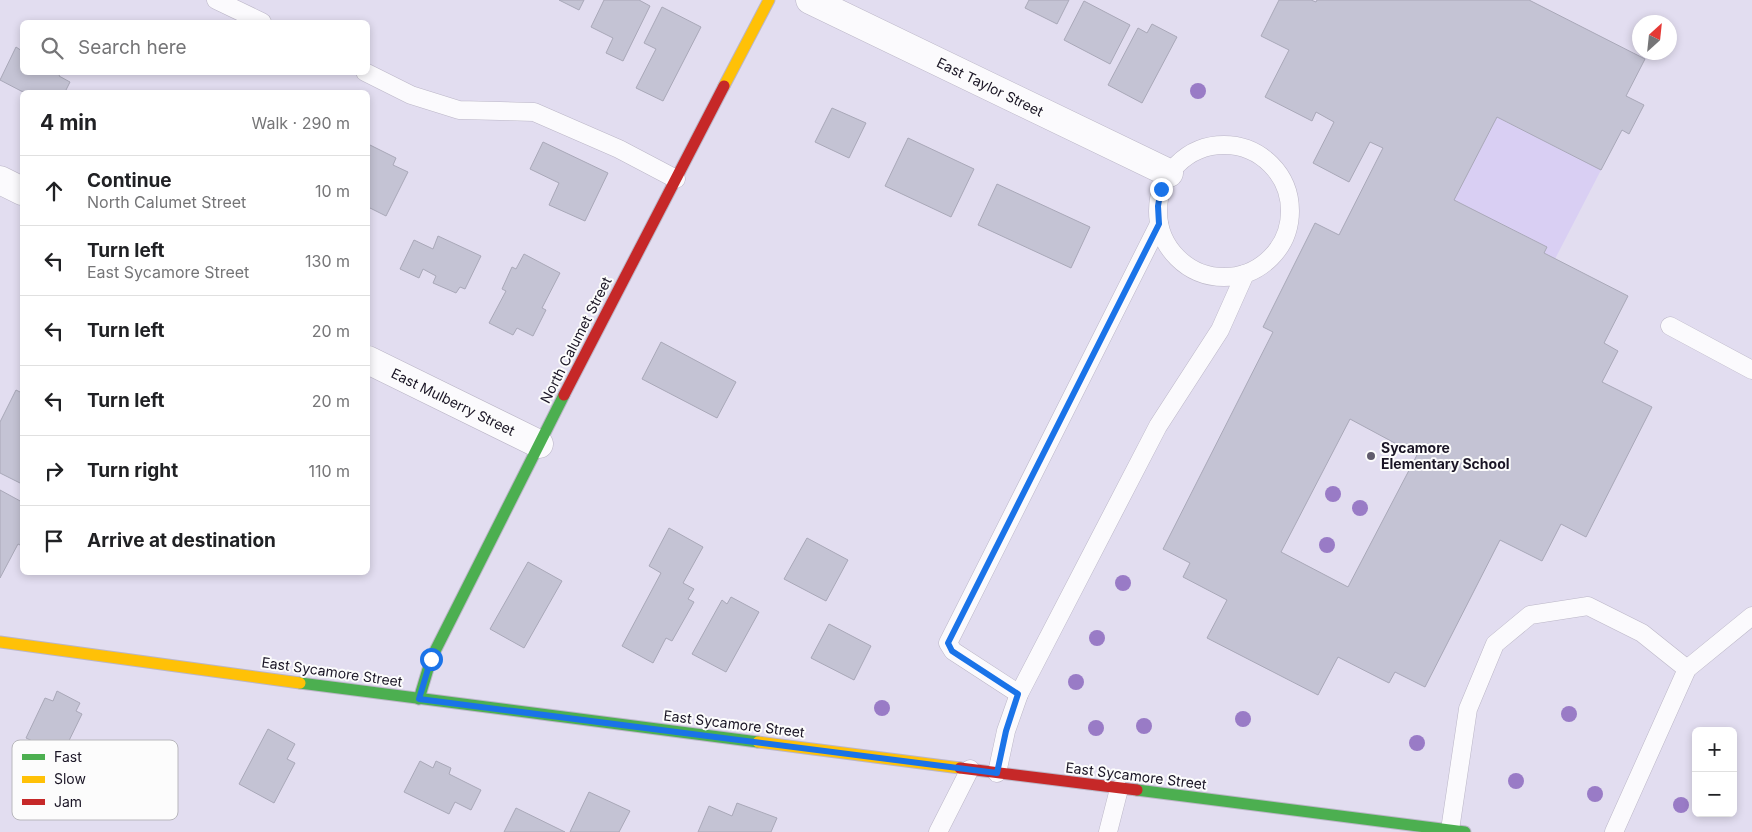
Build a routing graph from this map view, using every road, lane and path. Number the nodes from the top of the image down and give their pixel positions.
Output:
1 (216, 0) edge
2 (769, 0) edge
3 (810, 0) edge
4 (258, 20) edge
5 (370, 74) edge
6 (1169, 173) junction
7 (0, 180) edge
8 (676, 180) junction
9 (20, 190) edge
10 (1159, 224) junction
11 (1245, 274) junction
12 (1670, 326) dead end
13 (370, 361) edge
14 (1752, 370) edge
15 (539, 444) junction
16 (1752, 616) edge
17 (0, 642) edge
18 (1687, 669) junction
19 (1018, 694) junction
20 (419, 699) junction
21 (970, 770) junction
22 (997, 773) junction
23 (1120, 789) junction
24 (1457, 831) edge
25 (938, 832) edge
26 (1108, 832) edge
27 (1614, 832) edge

1 - 4 lane
2 - 8 main road, North Calumet Street
3 - 6 street, East Taylor Street
5 - 8 lane
6 - 10 lane
6 - 11 lane
7 - 9 street
8 - 15 main road, North Calumet Street
10 - 11 lane
10 - 19 lane
11 - 19 lane
12 - 14 lane
13 - 15 street, East Mulberry Street
15 - 20 main road, North Calumet Street
16 - 18 lane
17 - 20 main road, East Sycamore Street
18 - 24 lane
18 - 27 lane
19 - 22 lane
20 - 21 main road, East Sycamore Street
21 - 22 main road, East Sycamore Street
21 - 25 lane
22 - 23 main road, East Sycamore Street
23 - 24 main road, East Sycamore Street
23 - 26 lane

